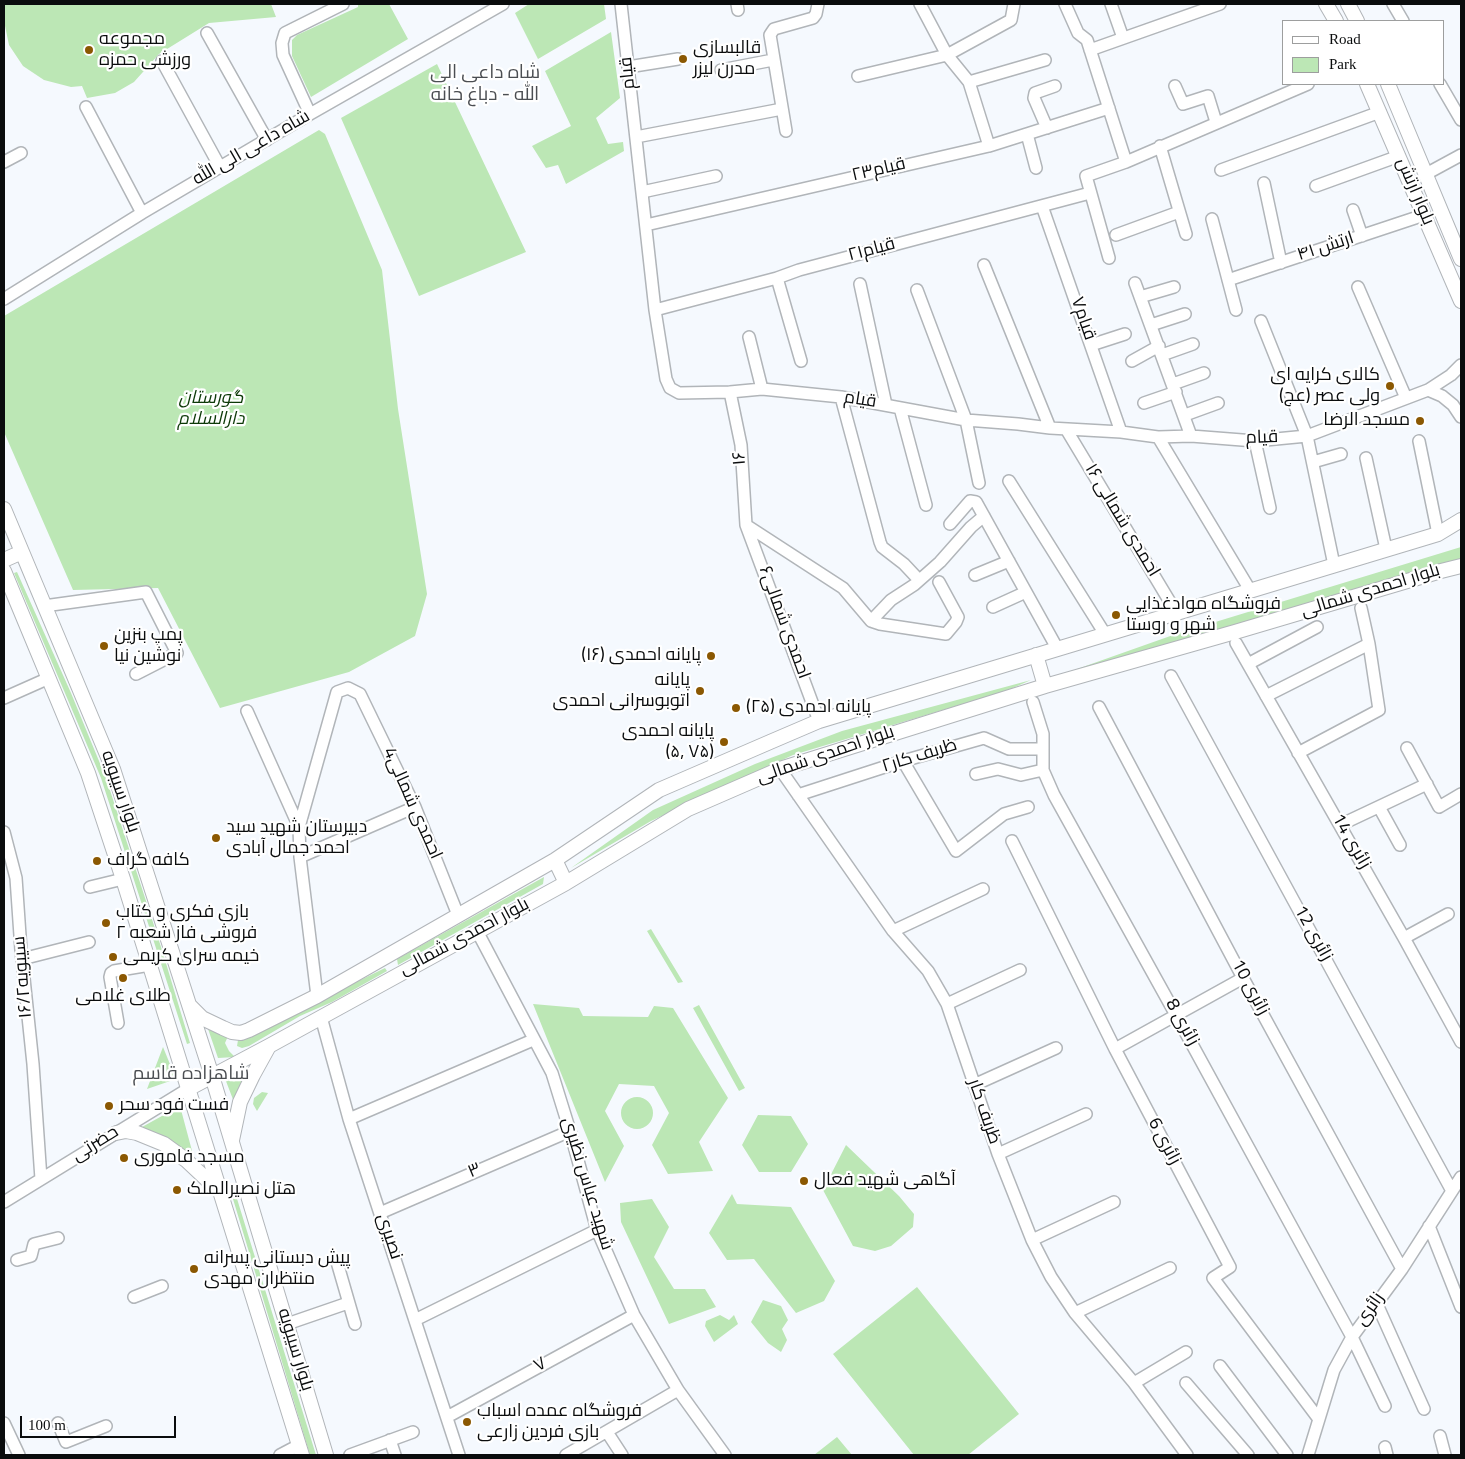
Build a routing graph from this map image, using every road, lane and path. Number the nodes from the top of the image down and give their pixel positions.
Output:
1 (342, 4) edge
2 (503, 4) edge
3 (621, 4) edge
4 (920, 4) edge
5 (1014, 4) edge
6 (1065, 4) edge
7 (1111, 4) edge
8 (1220, 4) edge
9 (1326, 4) edge
10 (1348, 4) edge
11 (1393, 4) edge
12 (817, 9) edge
13 (1335, 20) edge
14 (1356, 20) edge
15 (1402, 20) edge
16 (207, 33) dead end
17 (1123, 38) junction
18 (1090, 50) junction
19 (947, 55) junction
20 (678, 59) dead end
21 (773, 60) junction
22 (1045, 60) dead end
23 (162, 61) dead end
24 (628, 67) junction
25 (721, 70) dead end
26 (858, 76) dead end
27 (968, 82) junction
28 (1306, 85) edge
29 (1367, 85) edge
30 (1388, 85) edge
31 (1441, 85) edge
32 (1055, 86) dead end
33 (1176, 86) dead end
34 (86, 108) dead end
35 (1109, 108) junction
36 (782, 109) junction
37 (1380, 112) junction
38 (310, 114) junction
39 (1461, 120) edge
40 (1216, 122) junction
41 (1047, 128) junction
42 (786, 131) dead end
43 (1027, 134) junction
44 (636, 137) junction
45 (267, 140) junction
46 (989, 146) junction
47 (1160, 146) junction
48 (21, 153) dead end
49 (1461, 155) edge
50 (1399, 156) junction
51 (4, 162) edge
52 (1126, 162) junction
53 (220, 167) junction
54 (1036, 168) dead end
55 (1221, 170) dead end
56 (1426, 174) junction
57 (716, 176) dead end
58 (1264, 183) dead end
59 (1316, 186) dead end
60 (642, 192) junction
61 (1090, 194) junction
62 (1042, 206) junction
63 (1353, 210) dead end
64 (1179, 212) junction
65 (142, 213) junction
66 (1424, 215) junction
67 (1212, 219) dead end
68 (646, 225) junction
69 (1186, 234) dead end
70 (1116, 236) dead end
71 (1362, 236) junction
72 (1109, 258) dead end
73 (1461, 259) edge
74 (1281, 262) junction
75 (984, 265) dead end
76 (777, 278) junction
77 (1228, 280) junction
78 (1135, 283) dead end
79 (860, 284) dead end
80 (1174, 287) dead end
81 (1358, 287) dead end
82 (917, 290) dead end
83 (1140, 296) junction
84 (4, 299) edge
85 (1461, 301) edge
86 (655, 310) junction
87 (1236, 310) dead end
88 (1185, 314) dead end
89 (1261, 321) dead end
90 (1151, 325) junction
91 (1125, 334) dead end
92 (749, 337) dead end
93 (1194, 344) dead end
94 (1091, 345) junction
95 (1161, 351) junction
96 (1132, 360) dead end
97 (801, 361) dead end
98 (1461, 365) edge
99 (1204, 373) dead end
100 (1175, 388) junction
101 (762, 389) junction
102 (1428, 390) junction
103 (730, 392) junction
104 (842, 397) junction
105 (1406, 398) junction
106 (1144, 403) dead end
107 (1218, 403) dead end
108 (886, 405) junction
109 (900, 408) junction
110 (1185, 416) junction
111 (1461, 417) edge
112 (966, 420) junction
113 (1050, 428) junction
114 (1066, 429) junction
115 (1121, 432) junction
116 (1192, 436) junction
117 (1307, 436) junction
118 (1158, 437) junction
119 (1255, 441) junction
120 (1420, 441) dead end
121 (1341, 454) dead end
122 (1366, 458) dead end
123 (1313, 462) junction
124 (1009, 481) dead end
125 (979, 483) dead end
126 (926, 505) dead end
127 (1270, 508) dead end
128 (4, 509) edge
129 (984, 516) junction
130 (1460, 523) edge
131 (950, 524) dead end
132 (746, 525) junction
133 (1438, 534) junction
134 (1386, 549) junction
135 (22, 552) junction
136 (4, 560) edge
137 (1009, 561) junction
138 (1334, 565) junction
139 (1461, 566) edge
140 (4, 571) edge
141 (975, 575) dead end
142 (919, 580) junction
143 (939, 582) dead end
144 (1250, 590) junction
145 (1026, 592) junction
146 (44, 606) junction
147 (993, 607) dead end
148 (1361, 608) dead end
149 (1176, 612) junction
150 (871, 621) junction
151 (1317, 627) dead end
152 (1106, 634) junction
153 (1236, 643) dead end
154 (1369, 644) junction
155 (1058, 648) junction
156 (1036, 655) junction
157 (1248, 664) junction
158 (136, 674) dead end
159 (1171, 676) dead end
160 (49, 678) junction
161 (1045, 686) junction
162 (1266, 696) junction
163 (4, 698) edge
164 (1033, 702) dead end
165 (1099, 707) dead end
166 (246, 711) dead end
167 (819, 721) junction
168 (1407, 748) dead end
169 (1043, 749) junction
170 (1298, 752) junction
171 (903, 761) junction
172 (780, 769) junction
173 (1043, 770) junction
174 (976, 774) dead end
175 (1427, 784) junction
176 (1461, 794) edge
177 (798, 795) junction
178 (415, 807) junction
179 (1028, 807) dead end
180 (1379, 807) junction
181 (1340, 825) junction
182 (299, 827) junction
183 (4, 832) edge
184 (1012, 841) dead end
185 (1400, 845) dead end
186 (300, 857) junction
187 (555, 860) junction
188 (123, 879) junction
189 (566, 883) junction
190 (90, 887) dead end
191 (983, 889) dead end
192 (1448, 914) dead end
193 (458, 915) junction
194 (477, 931) junction
195 (893, 931) junction
196 (1404, 938) junction
197 (89, 942) dead end
198 (22, 959) junction
199 (150, 965) junction
200 (1020, 970) dead end
201 (1243, 978) junction
202 (317, 996) junction
203 (947, 1004) junction
204 (190, 1006) junction
205 (1176, 1015) junction
206 (321, 1017) junction
207 (118, 1023) dead end
208 (534, 1040) junction
209 (1461, 1042) edge
210 (269, 1046) junction
211 (1056, 1048) dead end
212 (1115, 1049) junction
213 (212, 1076) junction
214 (974, 1085) junction
215 (188, 1089) junction
216 (1086, 1114) dead end
217 (349, 1119) junction
218 (570, 1131) junction
219 (116, 1133) junction
220 (232, 1142) junction
221 (998, 1154) junction
222 (1461, 1177) edge
223 (41, 1179) junction
224 (1452, 1191) junction
225 (221, 1193) junction
226 (4, 1202) edge
227 (1114, 1202) dead end
228 (380, 1213) junction
229 (1429, 1226) junction
230 (597, 1230) junction
231 (58, 1238) dead end
232 (1032, 1240) junction
233 (17, 1260) dead end
234 (337, 1262) dead end
235 (1170, 1268) dead end
236 (1402, 1268) junction
237 (162, 1286) dead end
238 (134, 1297) dead end
239 (1376, 1302) junction
240 (348, 1303) junction
241 (1461, 1307) edge
242 (1076, 1313) junction
243 (634, 1315) junction
244 (415, 1320) junction
245 (287, 1324) junction
246 (355, 1324) dead end
247 (1352, 1337) junction
248 (1186, 1352) dead end
249 (1220, 1366) dead end
250 (1134, 1383) junction
251 (1186, 1383) dead end
252 (678, 1390) junction
253 (1385, 1406) dead end
254 (1424, 1410) dead end
255 (447, 1417) junction
256 (1318, 1418) junction
257 (4, 1423) edge
258 (58, 1423) dead end
259 (106, 1426) dead end
260 (413, 1432) dead end
261 (607, 1432) junction
262 (1440, 1436) dead end
263 (390, 1440) junction
264 (301, 1450) edge
265 (19, 1455) edge
266 (280, 1455) edge
267 (326, 1455) edge
268 (350, 1455) edge
269 (395, 1455) edge
270 (459, 1455) edge
271 (566, 1455) edge
272 (622, 1455) edge
273 (725, 1455) edge
274 (1187, 1455) edge
275 (1248, 1455) edge
276 (1287, 1455) edge
277 (1308, 1455) edge
278 (1445, 1455) edge

1 - 38 street
2 - 38 street, شاه داعی الی الله
3 - 24 street, قیام
4 - 19 street
5 - 19 street
6 - 18 street
7 - 17 street
8 - 17 street
9 - 13 main road
10 - 14 main road
11 - 15 street
12 - 21 street
16 - 45 street
17 - 18 street
18 - 35 street
19 - 26 street
19 - 27 street
20 - 24 street
21 - 25 street
21 - 36 street
22 - 27 street
23 - 53 street
24 - 44 street, قیام
27 - 46 street
28 - 40 street
29 - 37 main road, بلوار ارتش
30 - 56 main road, بلوار ارتش
31 - 39 street
32 - 41 street
33 - 40 street
34 - 65 street
35 - 41 street, قیام۲۳
35 - 52 street
36 - 42 street
36 - 44 street
37 - 50 main road, بلوار ارتش
37 - 55 street
38 - 45 street, شاه داعی الی الله
40 - 47 street
41 - 43 street, قیام۲۳
43 - 46 street, قیام۲۳
43 - 54 street
44 - 60 street, قیام
45 - 53 street, شاه داعی الی الله
46 - 68 street, قیام۲۳
47 - 52 street
47 - 64 street
48 - 51 street
49 - 56 street
50 - 59 street
50 - 66 main road, بلوار ارتش
52 - 61 street
53 - 65 street, شاه داعی الی الله
56 - 73 main road, بلوار ارتش
57 - 60 street
58 - 74 street
60 - 68 street, قیام
61 - 62 street, قیام۲۱
61 - 72 street
62 - 76 street, قیام۲۱
62 - 94 street, قیام۷
63 - 71 street
64 - 69 street
64 - 70 street
65 - 84 street, شاه داعی الی الله
66 - 71 street, ارتش ۴۱
66 - 85 main road, بلوار ارتش
67 - 77 street
68 - 86 street, قیام
71 - 74 street, ارتش ۴۱
74 - 77 street, ارتش ۴۱
75 - 113 street
76 - 86 street, قیام۲۱
76 - 97 street
77 - 87 street
78 - 83 street
79 - 108 street
80 - 83 street
81 - 105 street
82 - 112 street
83 - 90 street
86 - 103 street, قیام
88 - 90 street
89 - 117 street
90 - 95 street
91 - 94 street
92 - 101 street
93 - 95 street
94 - 115 street, قیام۷
95 - 96 street
95 - 100 street
98 - 102 street, قیام
99 - 100 street
100 - 106 street
100 - 110 street
101 - 103 street, قیام
101 - 104 street, قیام
102 - 105 street, قیام
102 - 111 street
103 - 132 street, ۱۶
104 - 108 street, قیام
104 - 142 street
105 - 117 street, قیام
107 - 110 street
108 - 109 street, قیام
109 - 112 street, قیام
109 - 126 street
110 - 116 street
112 - 113 street, قیام
112 - 125 street
113 - 114 street, قیام
114 - 115 street, قیام
114 - 149 street, احمدی شمالی ۱۶
115 - 118 street, قیام
116 - 118 street, قیام
116 - 119 street, قیام
117 - 119 street, قیام
117 - 123 street
118 - 144 street
119 - 127 street
120 - 133 street
121 - 123 street
122 - 134 street
123 - 138 street
124 - 152 street
128 - 135 main road, بلوار سیبویه
129 - 131 street
129 - 137 street
129 - 142 street
130 - 133 main road, بلوار احمدی شمالی
132 - 150 street
132 - 167 street, احمدی شمالی۶
133 - 134 main road, بلوار احمدی شمالی
134 - 138 main road, بلوار احمدی شمالی
135 - 136 main road
135 - 146 main road, بلوار سیبویه
137 - 141 street
137 - 145 street
138 - 144 main road, بلوار احمدی شمالی
139 - 161 main road, بلوار احمدی شمالی
140 - 160 main road, بلوار سیبویه
142 - 150 street
143 - 150 street
144 - 149 main road, بلوار احمدی شمالی
145 - 147 street
145 - 155 street
146 - 158 street
146 - 204 main road, بلوار سیبویه
148 - 154 street
149 - 152 main road, بلوار احمدی شمالی
151 - 157 street
152 - 155 main road, بلوار احمدی شمالی
153 - 157 street, 14 زائری
154 - 162 street
154 - 170 street
155 - 156 main road, بلوار احمدی شمالی
156 - 161 main road
156 - 167 main road, بلوار احمدی شمالی
157 - 162 street, 14 زائری
159 - 224 street, 12 زائری
160 - 163 street
160 - 188 main road, بلوار سیبویه
161 - 172 main road, بلوار احمدی شمالی
162 - 170 street, 14 زائری
164 - 169 street, 8 زائری
165 - 201 street, 10 زائری
166 - 182 street
167 - 187 main road, بلوار احمدی شمالی
168 - 175 street
169 - 171 street, ۲ظریف کار
169 - 173 street, 8 زائری
170 - 181 street, 14 زائری
171 - 177 street, ۲ظریف کار
171 - 179 street
172 - 177 street, ظریف کار
172 - 189 main road, بلوار احمدی شمالی
173 - 174 street
173 - 205 street, 8 زائری
175 - 176 street
175 - 180 street
177 - 195 street, ظریف کار
178 - 182 street, 4احمدی شمالی
178 - 186 street
178 - 193 street, 4احمدی شمالی
180 - 181 street
180 - 185 street
181 - 196 street, 14 زائری
182 - 186 street
183 - 198 street, سیبویه۱۶/۲
184 - 212 street, 6 زائری
186 - 202 street
187 - 189 main road
187 - 193 main road, بلوار احمدی شمالی
188 - 190 street
188 - 199 main road, بلوار سیبویه
189 - 194 main road, بلوار احمدی شمالی
191 - 195 street
192 - 196 street
193 - 202 main road, بلوار احمدی شمالی
194 - 206 main road, بلوار احمدی شمالی
194 - 208 street, شهید عباس نظیری
195 - 203 street, ظریف کار
196 - 209 street, 14 زائری
197 - 198 street
198 - 223 street, سیبویه۱۶/۲
199 - 207 street
199 - 215 main road, بلوار سیبویه
200 - 203 street
201 - 205 street
201 - 236 street, 10 زائری
202 - 204 main road, بلوار احمدی شمالی
203 - 214 street, ظریف کار
204 - 213 main road, بلوار سیبویه
205 - 212 street
205 - 247 street, 8 زائری
206 - 210 main road, بلوار احمدی شمالی
206 - 217 street, نصیری
208 - 217 street
208 - 218 street, شهید عباس نظیری
210 - 213 main road, بلوار احمدی شمالی
210 - 220 main road
211 - 214 street
212 - 256 street, 6 زائری
213 - 215 main road, بلوار احمدی شمالی
213 - 220 main road, بلوار سیبویه
214 - 221 street, ظریف کار
215 - 219 street, حضرتی
215 - 225 main road, بلوار سیبویه
216 - 221 street
217 - 228 street, نصیری
218 - 228 street, ۳
218 - 230 street, شهید عباس نظیری
219 - 223 street, حضرتی
219 - 225 main road
220 - 245 main road, بلوار سیبویه
221 - 232 street, ظریف کار
222 - 224 street, زائری
223 - 226 street, حضرتی
224 - 229 street, زائری
225 - 264 main road, بلوار سیبویه
227 - 232 street
228 - 244 street, نصیری
229 - 236 street, زائری
229 - 241 street
230 - 243 street, شهید عباس نظیری
230 - 244 street
231 - 233 street
232 - 242 street, ظریف کار
234 - 240 street
235 - 242 street
236 - 239 street, زائری
237 - 238 street
239 - 247 street, زائری
239 - 254 street
240 - 245 street
240 - 246 street
242 - 250 street, ظریف کار
243 - 252 street, شهید عباس نظیری
243 - 255 street, ۷
244 - 255 street, نصیری
245 - 267 main road, بلوار سیبویه
247 - 253 street, 8 زائری
247 - 256 street, زائری
248 - 250 street
249 - 276 street
250 - 274 street, ظریف کار
251 - 275 street
252 - 261 street
252 - 273 street, شهید عباس نظیری
255 - 270 street, نصیری
256 - 277 street, زائری
257 - 265 street
258 - 259 street
260 - 263 street
261 - 271 street
261 - 272 street
262 - 278 street
263 - 268 street
263 - 269 street
264 - 266 street

